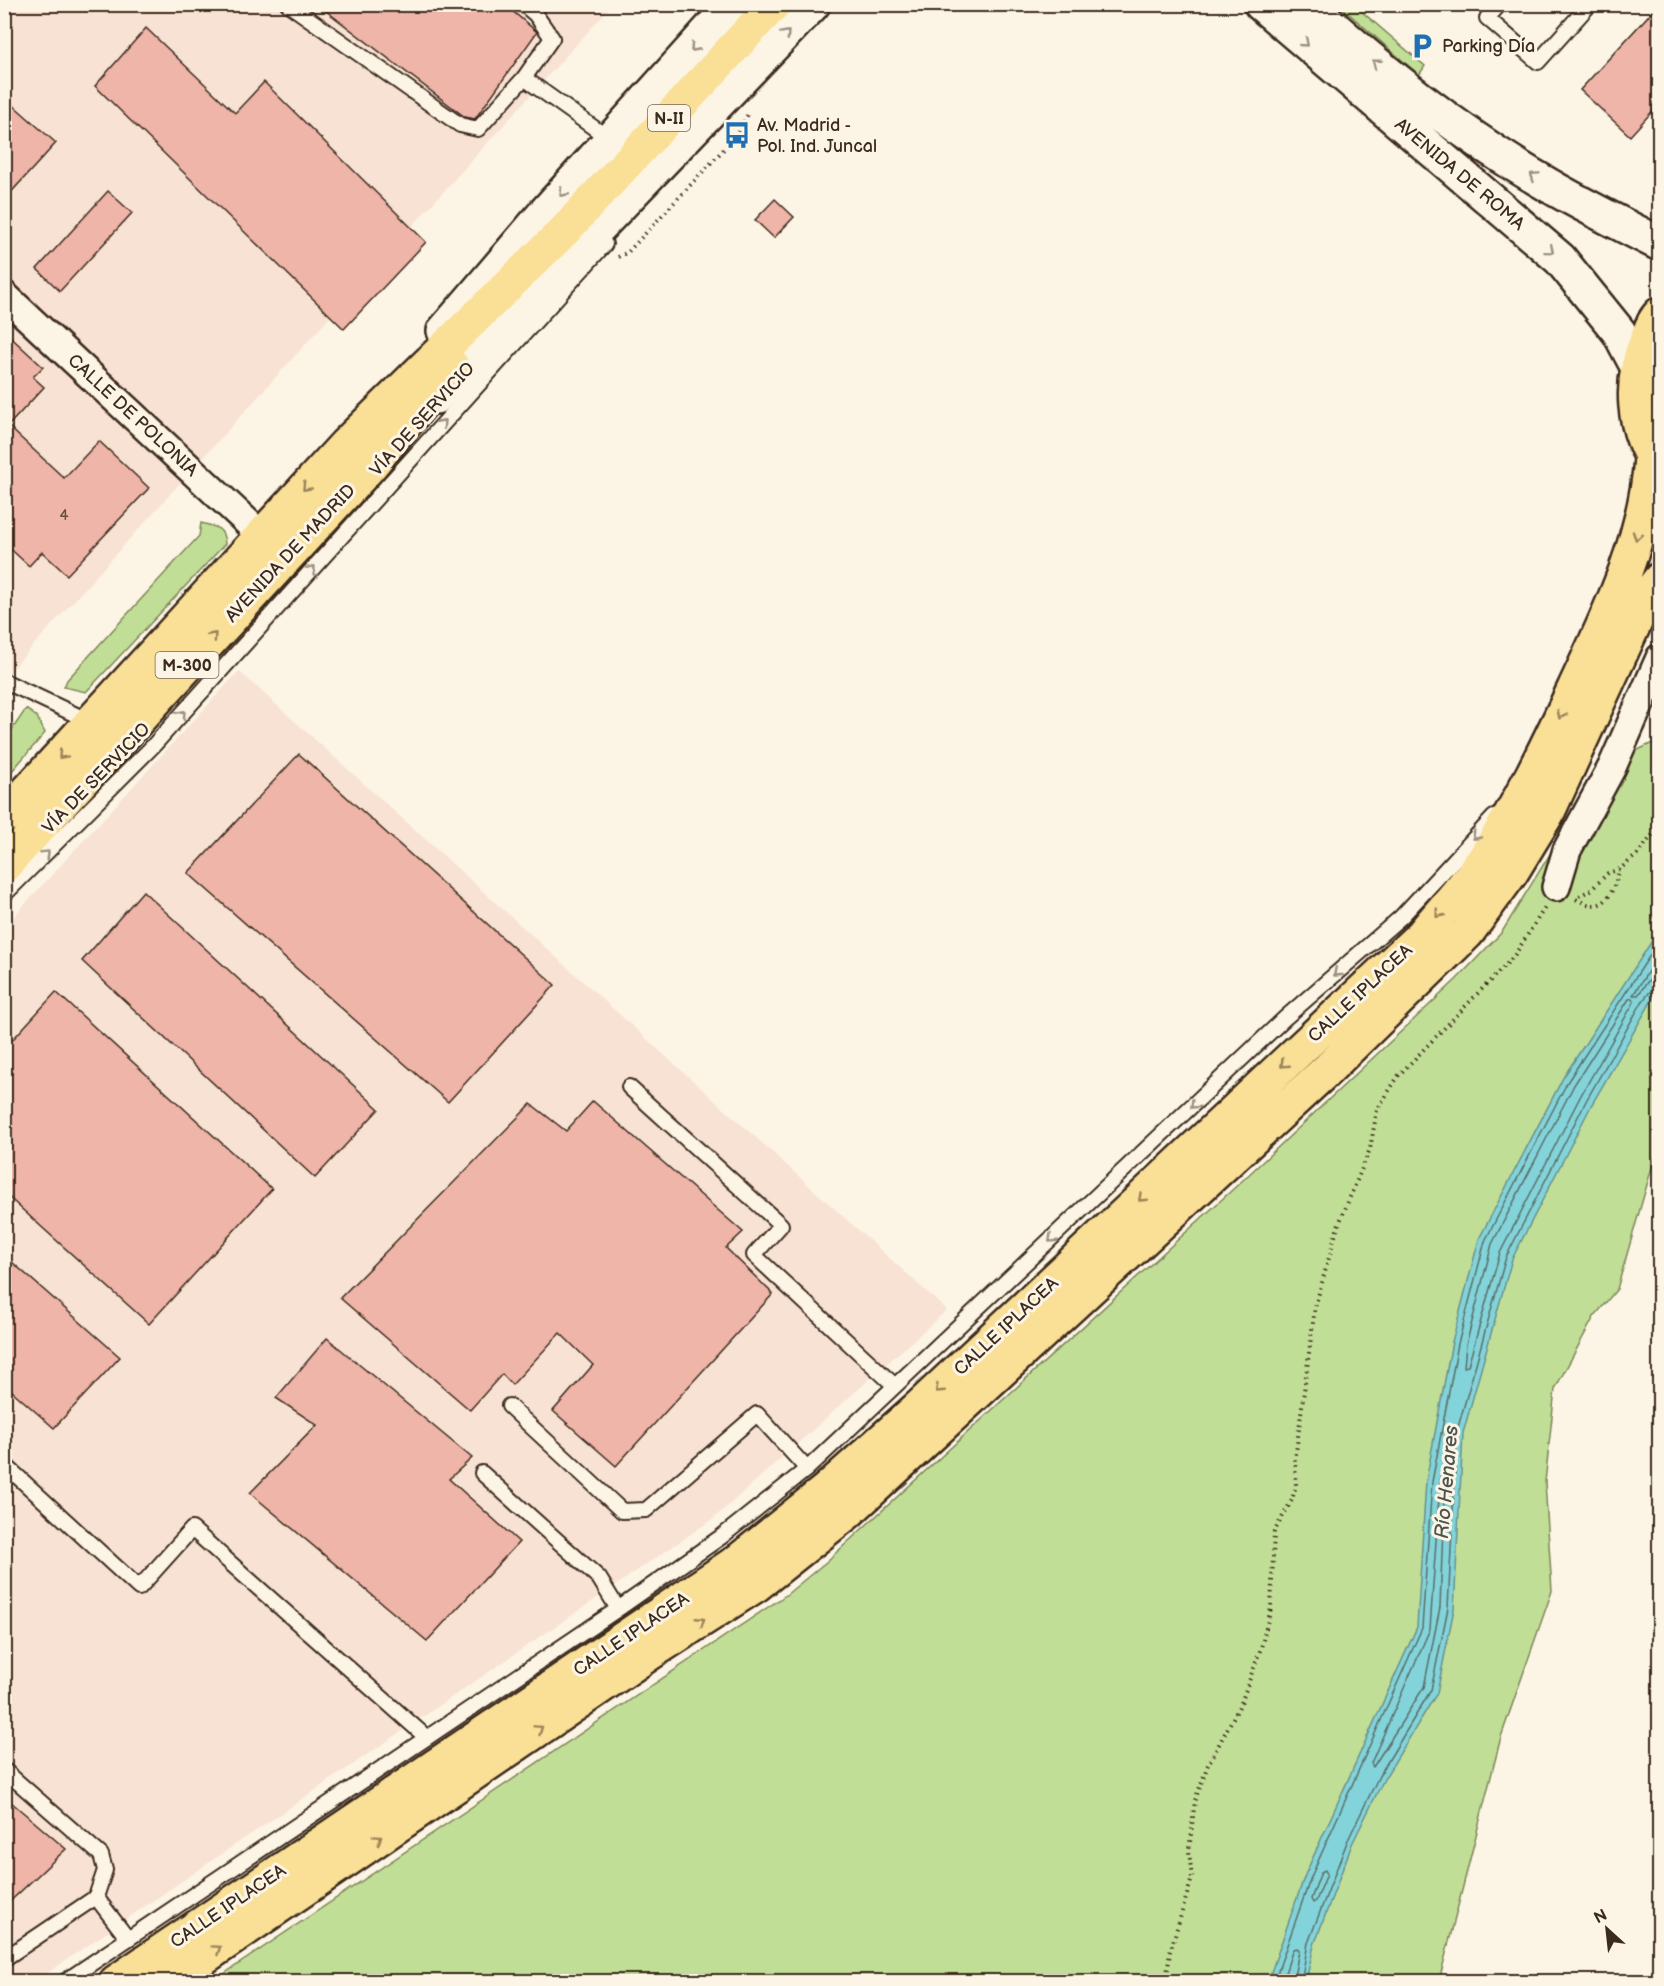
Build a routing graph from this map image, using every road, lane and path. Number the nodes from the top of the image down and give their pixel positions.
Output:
1 (288, 4) edge
2 (523, 4) edge
3 (774, 4) edge
4 (813, 4) edge
5 (1261, 4) edge
6 (1308, 4) edge
7 (1500, 4) edge
8 (1589, 5) edge
9 (726, 10) edge
10 (758, 64) junction
11 (524, 78) junction
12 (754, 105) dead end
13 (611, 140) junction
14 (1659, 244) edge
15 (608, 264) dead end
16 (4, 295) edge
17 (1659, 314) edge
18 (1636, 364) junction
19 (358, 455) junction
20 (1655, 463) edge
21 (261, 535) junction
22 (1659, 579) edge
23 (1659, 658) edge
24 (4, 681) edge
25 (93, 723) junction
26 (1531, 779) junction
27 (4, 817) edge
28 (1659, 825) edge
29 (4, 866) edge
30 (1620, 869) junction
31 (4, 895) edge
32 (1551, 900) joint
33 (629, 1088) dead end
34 (895, 1386) junction
35 (509, 1406) dead end
36 (4, 1464) edge
37 (807, 1469) junction
38 (482, 1473) dead end
39 (618, 1609) junction
40 (426, 1737) junction
41 (4, 1770) edge
42 (96, 1897) junction
43 (128, 1939) junction
44 (4, 1959) edge
45 (64, 1982) edge
46 (116, 1982) edge
47 (168, 1982) edge
48 (1166, 1982) edge

1 - 11 lane
2 - 11 lane
3 - 19 main road, AVENIDA DE MADRID / N-II
10 -> 4 street, M-300
5 -> 18 street, AVENIDA DE ROMA
14 -> 6 street, AVENIDA DE ROMA
7 - 8 lane
9 -> 13 street, M-300
10 - 19 street, M-300
31 -> 10 lane, VÍA DE SERVICIO / M-300
11 - 13 lane
12 - 15 path
13 -> 19 street, M-300
16 - 21 street, CALLE DE POLONIA
17 - 18 main road
18 - 20 main road
19 -> 21 main road, AVENIDA DE MADRID / M-300
29 -> 19 main road, AVENIDA DE MADRID / M-300
20 -> 26 main road, CALLE IPLACEA
21 - 25 main road, AVENIDA DE MADRID / M-300
47 -> 22 main road, CALLE IPLACEA
23 - 32 street
24 - 25 lane
25 -> 27 main road, AVENIDA DE MADRID / M-300
26 -> 34 lane
26 -> 46 main road, CALLE IPLACEA
28 - 30 path
30 - 30 path
32 - 48 path
33 - 34 lane
34 - 37 lane
35 - 37 lane
36 - 40 lane
37 - 39 lane
38 - 39 lane
39 - 40 lane
40 - 43 lane
41 - 42 lane
42 - 43 lane
42 - 44 lane
43 - 45 lane

